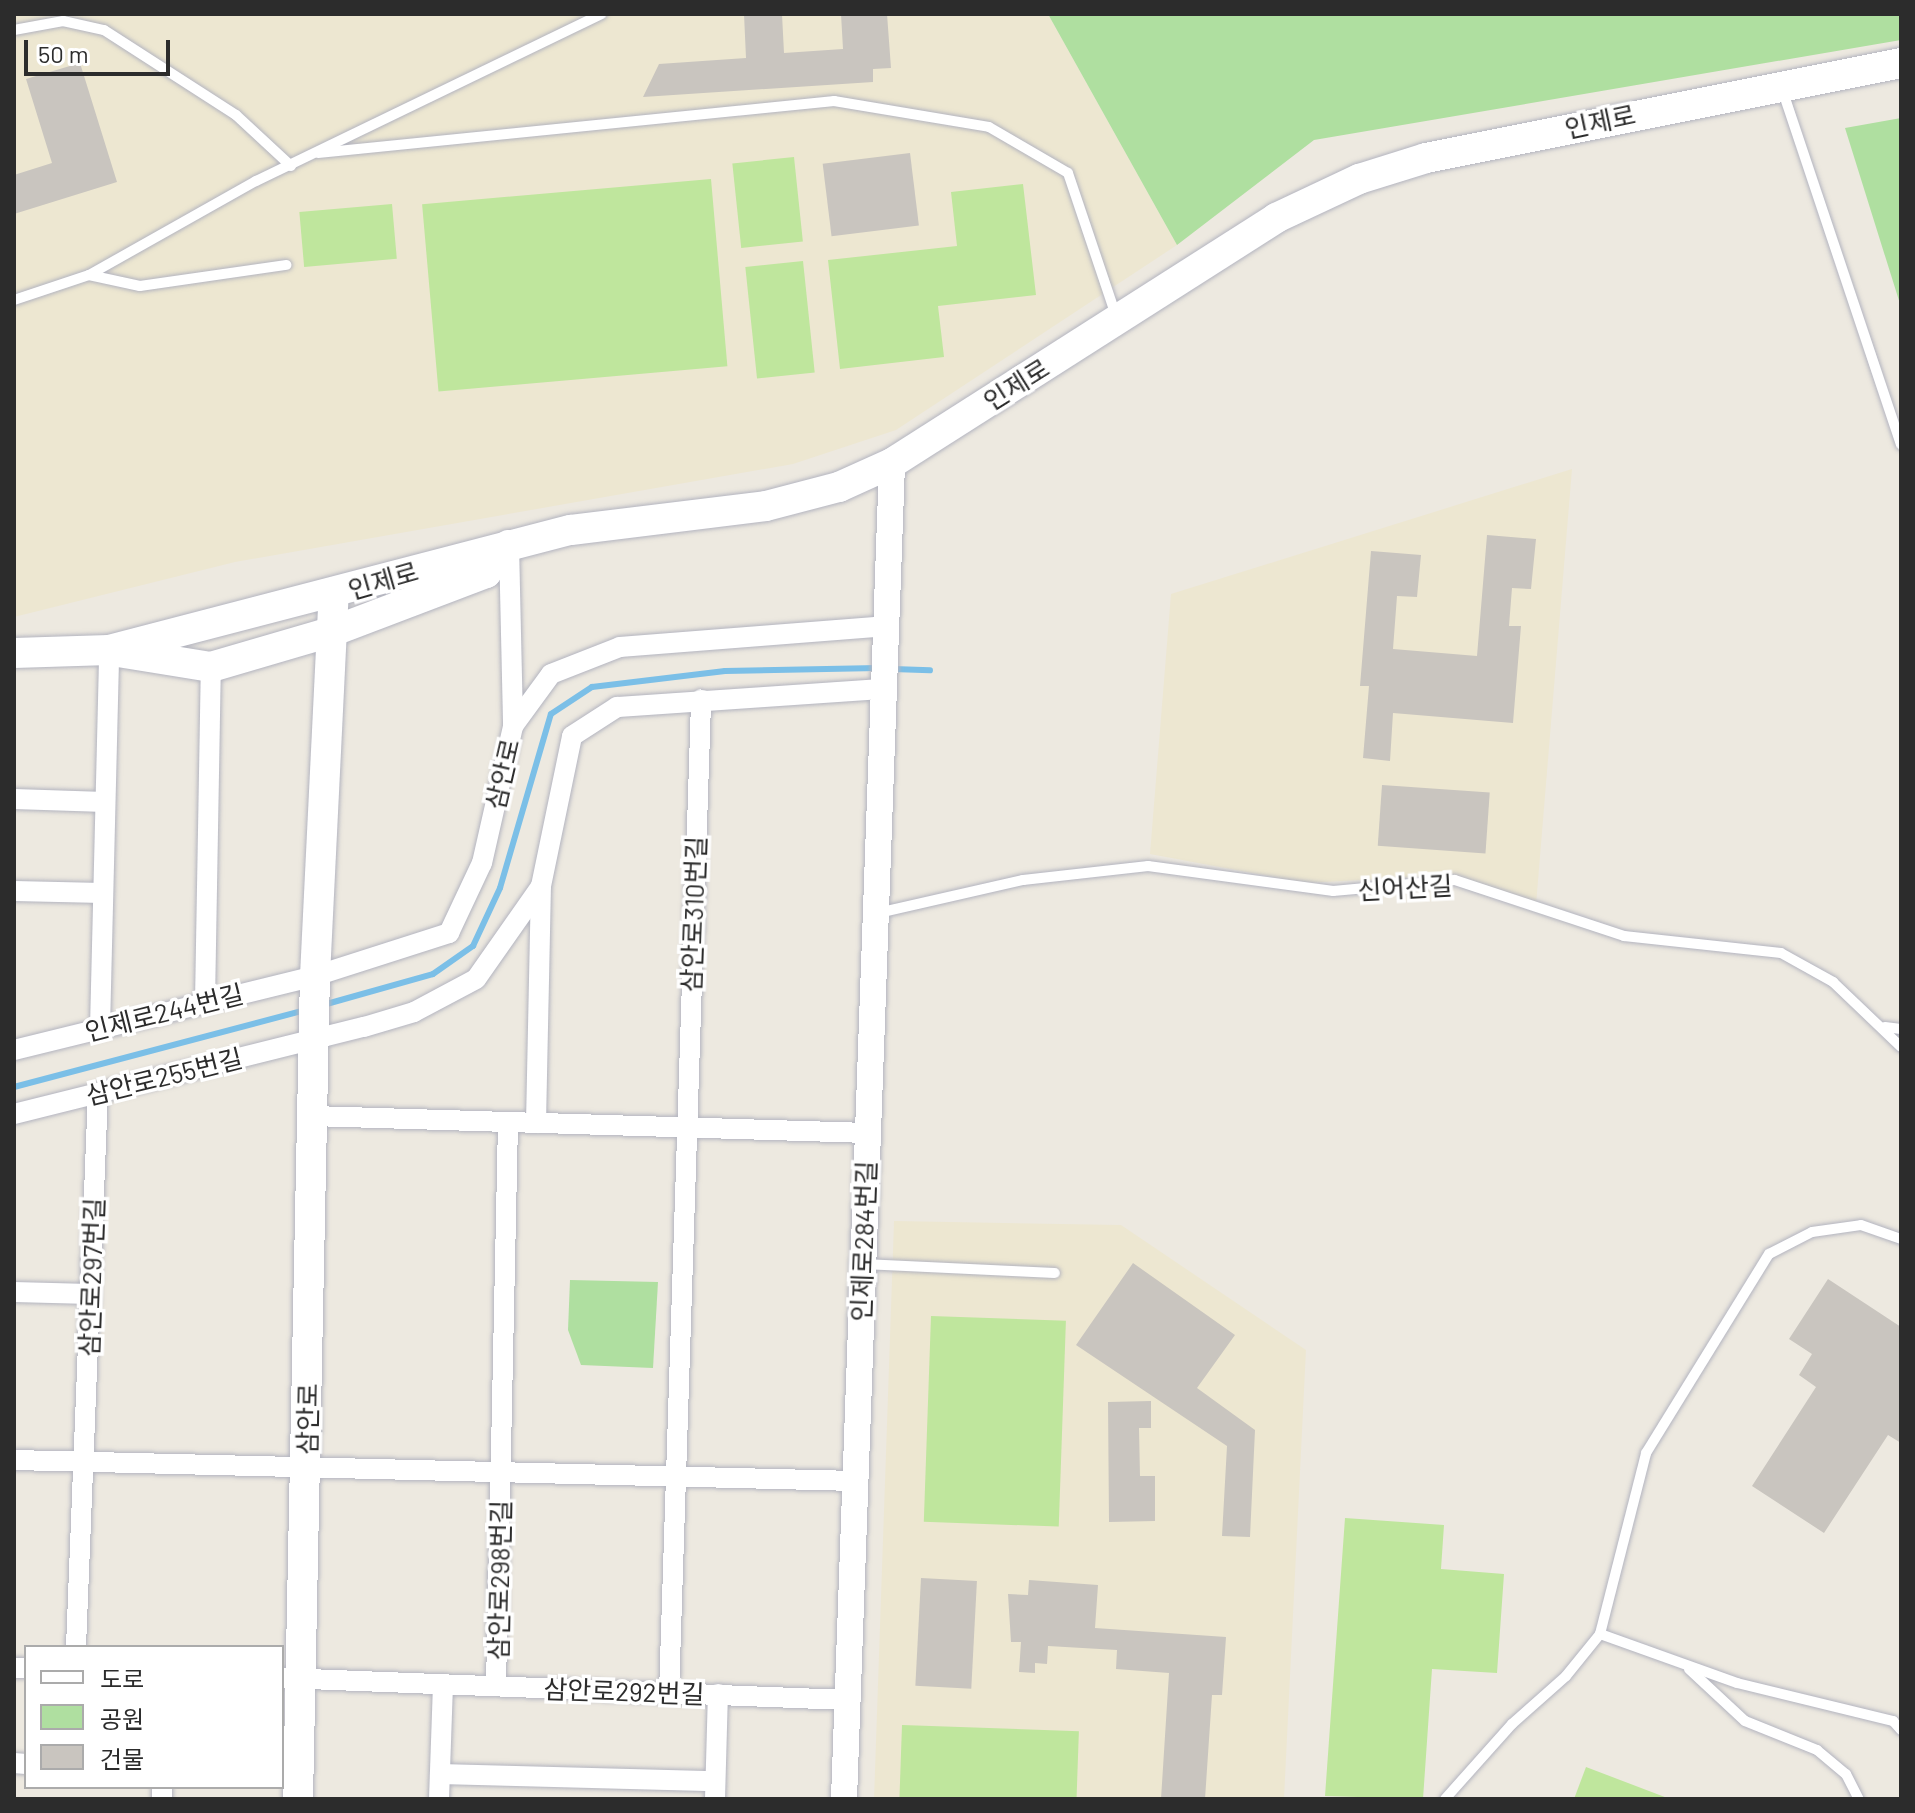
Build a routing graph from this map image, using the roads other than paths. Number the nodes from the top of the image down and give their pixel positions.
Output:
1 (602, 14) edge
2 (14, 30) edge
3 (1901, 63) edge
4 (1780, 84) junction
5 (318, 153) junction
6 (291, 166) junction
7 (286, 265) dead end
8 (89, 275) junction
9 (14, 300) edge
10 (1117, 319) junction
11 (1901, 445) edge
12 (892, 463) junction
13 (509, 545) junction
14 (334, 594) junction
15 (331, 632) junction
16 (884, 635) junction
17 (109, 650) junction
18 (14, 653) edge
19 (211, 667) junction
20 (882, 686) junction
21 (701, 700) junction
22 (513, 726) junction
23 (14, 799) edge
24 (105, 802) junction
25 (541, 886) junction
26 (14, 891) edge
27 (103, 893) junction
28 (872, 914) junction
29 (315, 980) junction
30 (205, 1002) junction
31 (1885, 1027) junction
32 (100, 1028) junction
33 (1901, 1029) edge
34 (314, 1034) junction
35 (1901, 1047) edge
36 (14, 1050) edge
37 (98, 1093) junction
38 (14, 1114) edge
39 (312, 1116) junction
40 (508, 1122) junction
41 (536, 1123) junction
42 (686, 1127) junction
43 (867, 1133) junction
44 (1901, 1239) edge
45 (861, 1264) junction
46 (1055, 1273) dead end
47 (14, 1292) edge
48 (90, 1294) junction
49 (14, 1460) edge
50 (84, 1461) junction
51 (306, 1468) junction
52 (501, 1474) junction
53 (677, 1478) junction
54 (855, 1481) junction
55 (1600, 1634) junction
56 (76, 1645) edge
57 (1685, 1665) junction
58 (292, 1678) edge
59 (443, 1684) junction
60 (496, 1686) junction
61 (669, 1693) junction
62 (718, 1694) junction
63 (848, 1700) junction
64 (1901, 1730) edge
65 (440, 1774) junction
66 (715, 1790) edge
67 (298, 1799) edge
68 (439, 1799) edge
69 (844, 1799) edge
70 (1445, 1799) edge
71 (1859, 1799) edge

1 - 5 lane
2 - 6 lane
3 - 4 main road, 인제로
4 - 10 main road, 인제로
4 - 11 lane
5 - 6 lane
5 - 10 lane
6 - 8 lane
7 - 8 lane
8 - 9 lane
10 - 12 main road, 인제로
12 - 13 main road, 인제로
12 - 16 street
13 - 14 main road, 인제로
13 - 15 main road
13 - 22 street
14 - 15 main road
14 - 17 main road, 인제로
15 - 19 main road
15 - 29 main road
16 - 20 street, 인제로284번길
16 - 22 street, 삼안로
17 - 18 main road, 인제로
17 - 19 main road
17 - 24 street
19 - 30 street
20 - 21 street
20 - 28 street, 인제로284번길
21 - 25 street
21 - 42 street, 삼안로310번길
22 - 29 street, 삼안로
23 - 24 street
24 - 27 street
25 - 34 street
25 - 41 street
26 - 27 street
27 - 32 street
28 - 31 lane, 신어산길
28 - 43 street, 인제로284번길
29 - 30 street, 인제로244번길
29 - 34 main road, 삼안로
30 - 32 street, 인제로244번길
31 - 33 lane
31 - 35 lane, 신어산길
32 - 36 street, 인제로244번길
34 - 37 street, 삼안로255번길
34 - 39 main road, 삼안로
37 - 38 street, 삼안로255번길
37 - 48 street, 삼안로297번길
39 - 40 street
39 - 51 main road, 삼안로
40 - 41 street
40 - 52 street
41 - 42 street
42 - 43 street
42 - 53 street, 삼안로310번길
43 - 45 street, 인제로284번길
44 - 55 lane
45 - 46 lane
45 - 54 street, 인제로284번길
47 - 48 street
48 - 50 street, 삼안로297번길
49 - 50 street
50 - 51 street
50 - 56 street, 삼안로297번길
51 - 52 street, 삼안로298번길
51 - 58 main road, 삼안로
52 - 53 street, 삼안로298번길
52 - 60 street, 삼안로298번길
53 - 54 street, 삼안로298번길
53 - 61 street
54 - 63 street, 인제로284번길
55 - 57 lane
55 - 70 lane
57 - 64 lane
57 - 71 lane
58 - 59 street, 삼안로292번길
58 - 67 main road, 삼안로
59 - 60 street, 삼안로292번길
59 - 65 street
60 - 61 street, 삼안로292번길
61 - 62 street, 삼안로292번길
62 - 63 street
62 - 66 street, 삼안로292번길
63 - 69 street, 인제로284번길
65 - 66 street, 삼안로292번길
65 - 68 street

